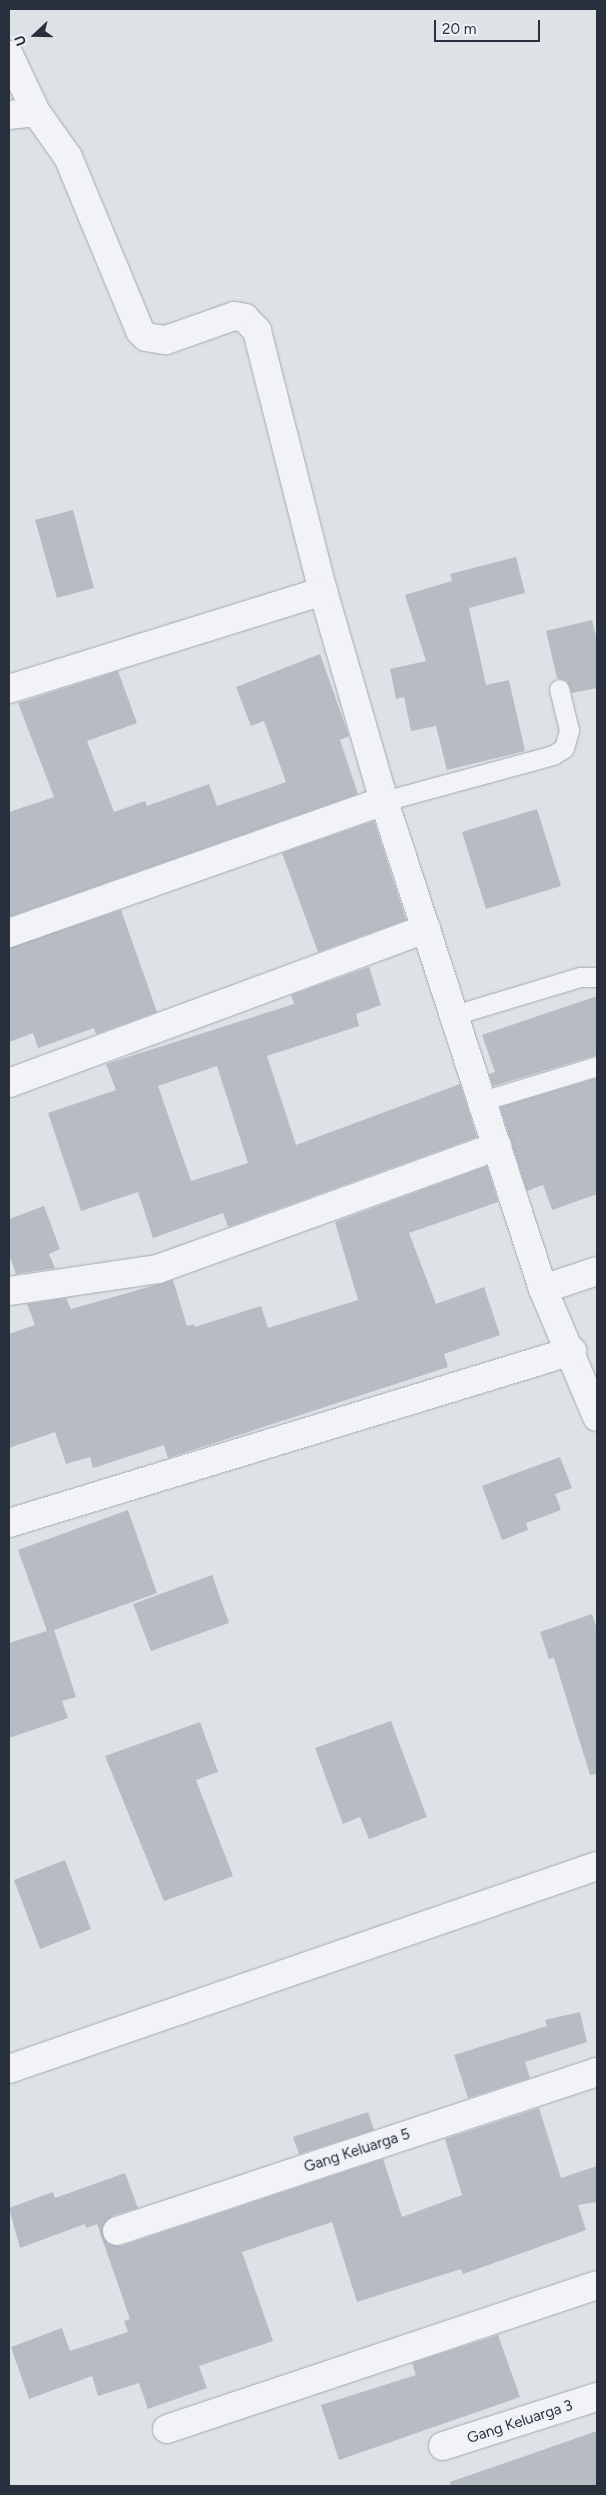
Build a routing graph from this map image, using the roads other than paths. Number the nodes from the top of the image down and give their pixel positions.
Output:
1 (9, 56) edge
2 (36, 112) junction
3 (9, 115) edge
4 (323, 591) junction
5 (9, 688) edge
6 (559, 689) dead end
7 (384, 801) junction
8 (426, 928) junction
9 (9, 934) edge
10 (597, 977) edge
11 (454, 1015) junction
12 (597, 1066) edge
13 (9, 1083) edge
14 (482, 1101) junction
15 (497, 1146) junction
16 (597, 1271) edge
17 (543, 1289) junction
18 (9, 1291) edge
19 (572, 1352) junction
20 (597, 1418) edge
21 (9, 1523) edge
22 (597, 1866) edge
23 (9, 2069) edge
24 (597, 2072) edge
25 (117, 2231) dead end
26 (597, 2285) edge
27 (597, 2397) edge
28 (167, 2429) dead end
29 (443, 2446) dead end

1 - 2 street
2 - 3 street
2 - 4 street
4 - 5 street
4 - 7 street
6 - 7 lane
7 - 8 street
7 - 9 street
8 - 11 street
8 - 13 street
10 - 11 lane
11 - 14 street
12 - 14 lane
14 - 15 street
15 - 17 street
15 - 18 street
16 - 17 street
17 - 19 street
19 - 20 street
19 - 21 street
22 - 23 street
24 - 25 street, Gang Keluarga 5
26 - 28 street
27 - 29 street, Gang Keluarga 3

